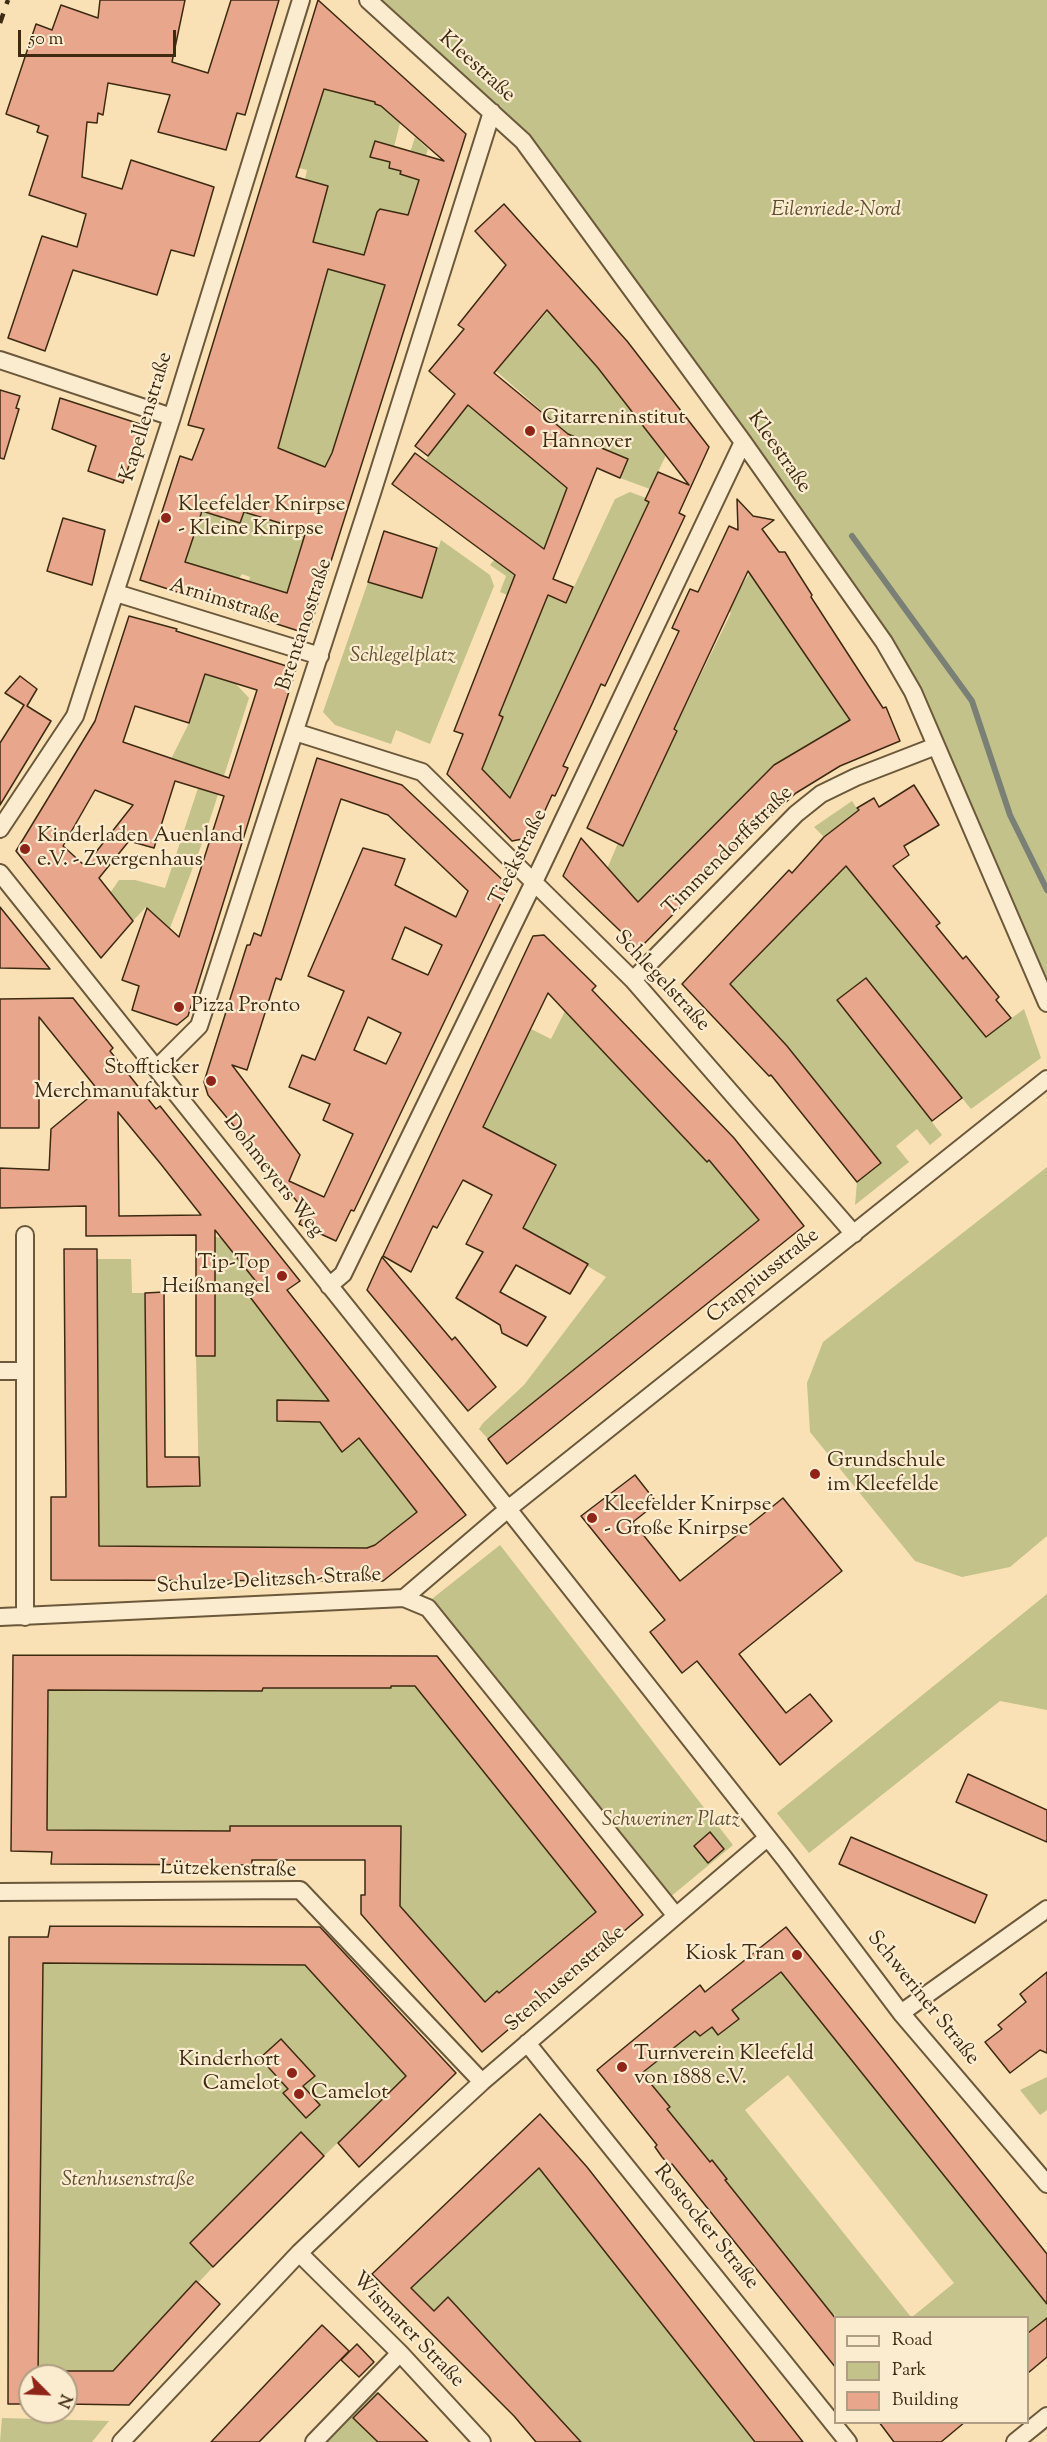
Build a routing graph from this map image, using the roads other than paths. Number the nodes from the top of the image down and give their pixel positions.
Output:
1 (301, 0) edge
2 (368, 0) edge
3 (492, 112) junction
4 (0, 360) edge
5 (172, 417) junction
6 (743, 442) junction
7 (116, 593) junction
8 (320, 656) junction
9 (295, 732) junction
10 (936, 746) junction
11 (0, 829) edge
12 (0, 873) edge
13 (533, 884) junction
14 (633, 980) junction
15 (1047, 1004) edge
16 (158, 1068) junction
17 (1047, 1079) edge
18 (854, 1233) junction
19 (25, 1235) dead end
20 (329, 1286) junction
21 (0, 1371) edge
22 (23, 1371) junction
23 (508, 1509) junction
24 (404, 1598) junction
25 (0, 1617) edge
26 (25, 1617) junction
27 (767, 1838) junction
28 (0, 1892) edge
29 (1047, 1909) edge
30 (676, 1916) junction
31 (902, 2013) junction
32 (527, 2043) junction
33 (482, 2082) junction
34 (1047, 2184) edge
35 (299, 2253) junction
36 (400, 2353) junction
37 (1047, 2416) edge
38 (124, 2441) edge
39 (314, 2442) edge
40 (482, 2442) edge
41 (848, 2442) edge
42 (1015, 2442) edge

1 - 5 street, Kapellenstraße
2 - 3 street, Kleestraße
3 - 6 street, Kleestraße
3 - 8 street, Brentanostraße
4 - 5 street
5 - 7 street, Kapellenstraße
6 - 10 street, Kleestraße
6 - 13 street, Tieckstraße
7 - 8 street, Arnimstraße
7 - 11 street, Kapellenstraße
8 - 9 street, Brentanostraße
9 - 13 street, Schlegelstraße
9 - 16 street, Brentanostraße
10 - 14 street, Timmendorffstraße
10 - 15 street, Kleestraße
12 - 16 street, Dohmeyers Weg
13 - 14 street, Schlegelstraße
13 - 20 street, Tieckstraße
14 - 18 street, Schlegelstraße
16 - 20 street, Dohmeyers Weg
17 - 18 street, Crappiusstraße
18 - 23 street, Crappiusstraße
19 - 22 street
20 - 23 street, Dohmeyers Weg
21 - 22 street
22 - 26 street
23 - 24 street, Schulze-Delitzsch-Straße
23 - 27 street
24 - 26 street, Schulze-Delitzsch-Straße
24 - 30 street
25 - 26 street, Schulze-Delitzsch-Straße
27 - 30 street, Stenhusenstraße
27 - 31 street, Schweriner Straße
28 - 33 street, Lützekenstraße
29 - 31 street
30 - 32 street, Stenhusenstraße
31 - 34 street, Schweriner Straße
32 - 33 street, Stenhusenstraße
32 - 41 street, Rostocker Straße
33 - 35 street, Stenhusenstraße
35 - 36 street, Wismarer Straße
35 - 38 street, Stenhusenstraße
36 - 39 street
36 - 40 street, Wismarer Straße
37 - 42 street

